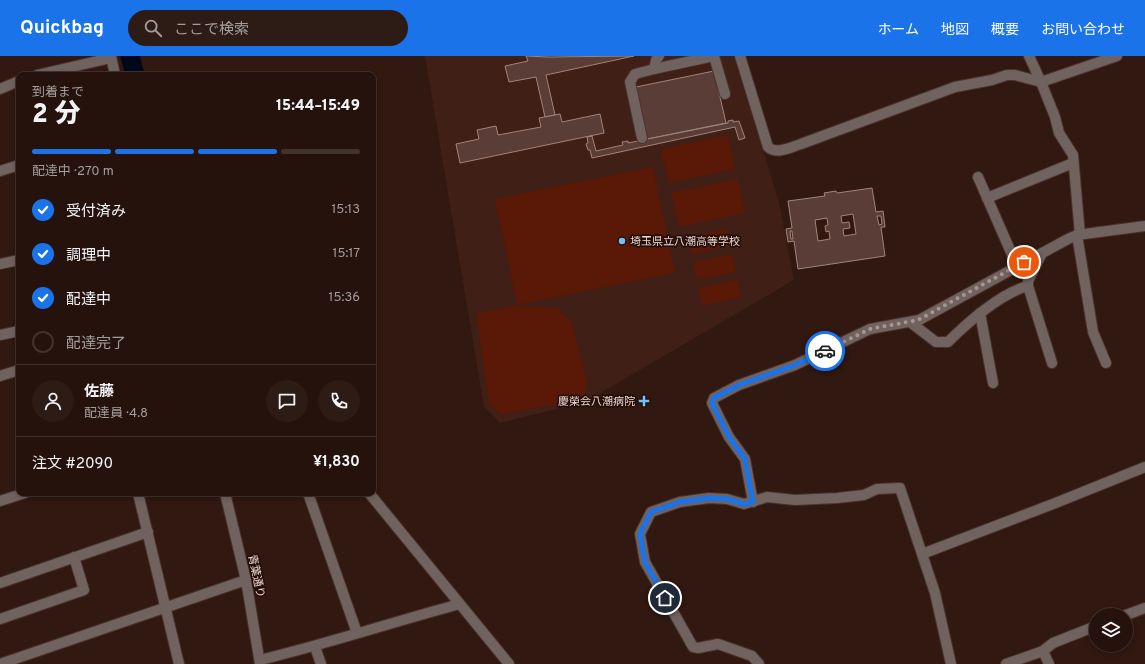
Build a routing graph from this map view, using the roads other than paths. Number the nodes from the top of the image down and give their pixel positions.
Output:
1 (659, 56) edge
2 (714, 56) edge
3 (740, 56) edge
4 (1029, 56) edge
5 (1117, 56) edge
6 (111, 57) edge
7 (654, 69) junction
8 (49, 72) edge
9 (114, 72) edge
10 (16, 82) edge
11 (1041, 82) junction
12 (0, 89) edge
13 (725, 94) dead end
14 (642, 138) dead end
15 (1073, 163) junction
16 (16, 166) edge
17 (0, 170) edge
18 (978, 177) dead end
19 (987, 198) junction
20 (1145, 226) edge
21 (1079, 235) junction
22 (1042, 253) junction
23 (16, 261) edge
24 (0, 264) edge
25 (1017, 266) junction
26 (1028, 286) junction
27 (980, 314) junction
28 (910, 322) junction
29 (16, 332) edge
30 (0, 335) edge
31 (1106, 362) dead end
32 (1052, 363) dead end
33 (16, 371) edge
34 (0, 376) edge
35 (993, 383) dead end
36 (1145, 467) edge
37 (16, 496) edge
38 (139, 496) edge
39 (228, 496) edge
40 (309, 496) edge
41 (371, 496) edge
42 (0, 501) edge
43 (753, 502) junction
44 (148, 532) junction
45 (922, 554) junction
46 (74, 557) junction
47 (246, 580) junction
48 (0, 583) edge
49 (459, 603) junction
50 (165, 607) junction
51 (1145, 608) edge
52 (1133, 612) edge
53 (0, 619) edge
54 (1089, 629) edge
55 (357, 633) junction
56 (315, 647) junction
57 (1043, 651) junction
58 (2, 661) edge
59 (260, 662) edge
60 (178, 664) edge
61 (321, 664) edge
62 (510, 664) edge
63 (759, 664) edge
64 (951, 664) edge
65 (1006, 664) edge
66 (1049, 664) edge

1 - 7 street
2 - 7 street
2 - 13 street
3 - 11 street
4 - 11 street
5 - 11 street
6 - 8 street
6 - 9 street
7 - 14 street
10 - 12 street
11 - 15 street
15 - 19 street
15 - 21 street
16 - 17 street
18 - 19 street
19 - 25 street
20 - 21 street
21 - 22 street
21 - 31 street
22 - 25 street
22 - 26 street
23 - 24 street
25 - 28 street
26 - 27 street
26 - 32 street
27 - 28 street
27 - 35 street
28 - 43 street
29 - 30 street
33 - 34 street
36 - 45 street
37 - 42 street
38 - 44 street
39 - 47 street, 青葉通り
40 - 55 street
41 - 49 street
43 - 45 street
43 - 63 street
44 - 46 street
44 - 50 street
45 - 64 street
46 - 48 street
46 - 53 street
47 - 50 street
47 - 59 street, 青葉通り
49 - 55 street
49 - 62 street
50 - 58 street
50 - 60 street
51 - 52 street
54 - 57 street
55 - 56 street
56 - 59 street
56 - 61 street
57 - 65 street
57 - 66 street

